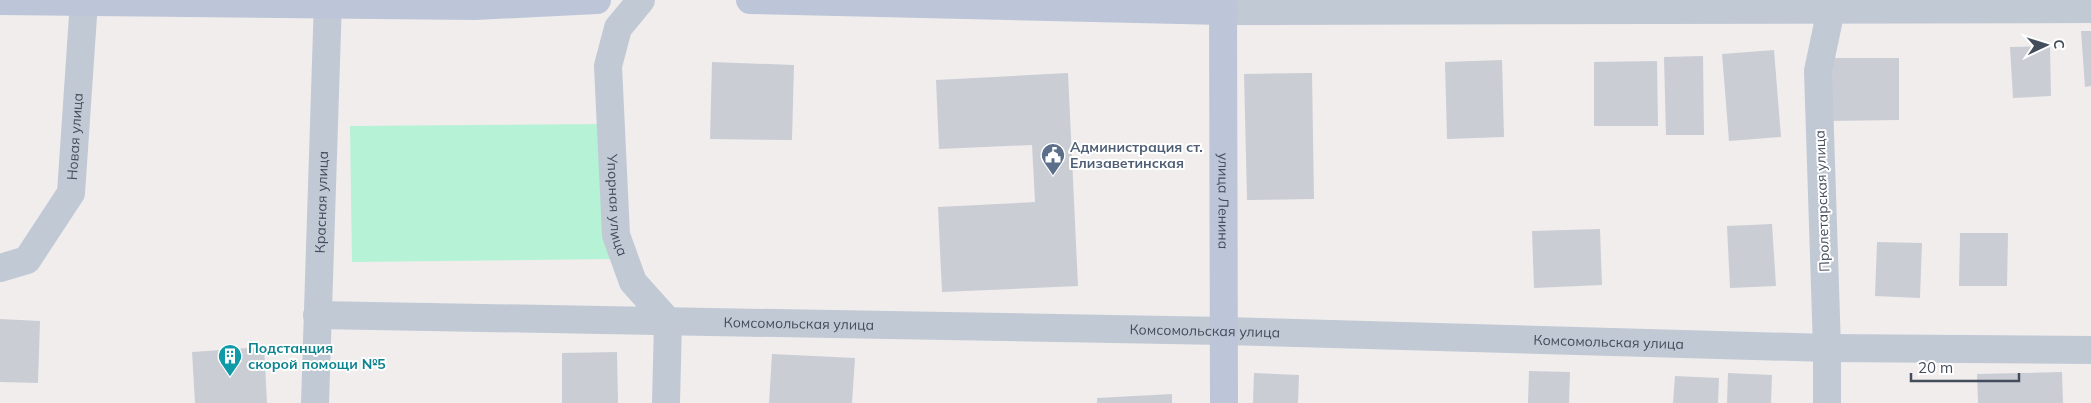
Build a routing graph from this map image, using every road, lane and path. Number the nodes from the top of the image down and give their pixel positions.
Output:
1 (596, 0) edge
2 (641, 0) edge
3 (750, 0) edge
4 (0, 1) edge
5 (84, 1) edge
6 (328, 2) edge
7 (1832, 4) edge
8 (1223, 5) edge
9 (2091, 9) edge
10 (0, 268) edge
11 (317, 315) junction
12 (668, 321) junction
13 (1224, 331) junction
14 (1827, 348) junction
15 (2091, 350) edge
16 (315, 403) edge
17 (666, 403) edge
18 (1224, 403) edge
19 (1827, 403) edge

1 - 6 street
2 - 12 street, Упорная улица
3 - 8 street
4 - 5 street
5 - 6 street
5 - 10 street, Новая улица
6 - 11 street, Красная улица
7 - 8 street
7 - 9 street
7 - 14 street, Пролетарская улица
8 - 13 street, улица Ленина
11 - 12 street, Комсомольская улица
11 - 16 street, Красная улица
12 - 13 street, Комсомольская улица
12 - 17 street
13 - 14 street, Комсомольская улица
13 - 18 street, улица Ленина
14 - 15 street, Комсомольская улица
14 - 19 street, Пролетарская улица

